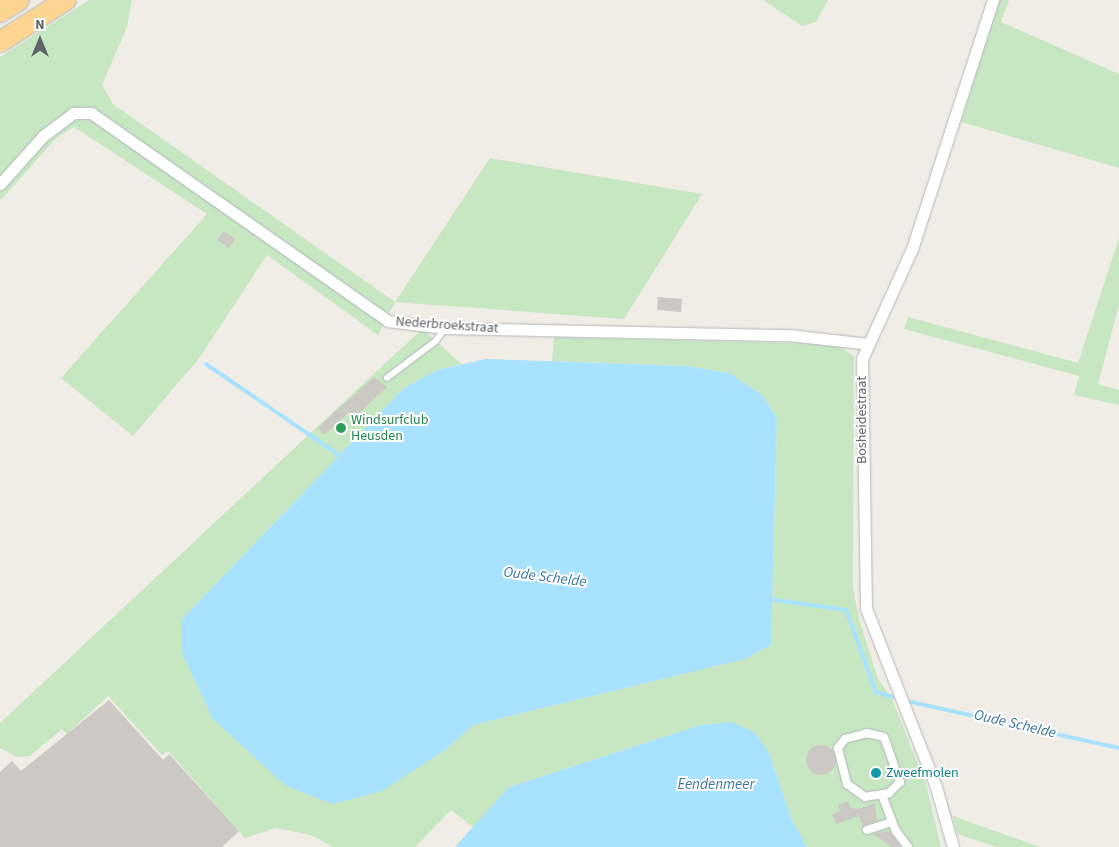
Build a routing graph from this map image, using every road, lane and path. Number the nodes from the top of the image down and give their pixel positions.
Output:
1 (19, 0) edge
2 (66, 0) edge
3 (993, 0) edge
4 (0, 12) edge
5 (0, 42) edge
6 (0, 184) edge
7 (446, 328) junction
8 (869, 344) junction
9 (388, 378) dead end
10 (882, 795) junction
11 (892, 822) junction
12 (867, 830) dead end
13 (908, 847) edge
14 (953, 847) edge

1 - 4 highway
2 - 5 highway
3 - 8 street, Bosheidestraat
6 - 7 street, Nederbroekstraat
7 - 8 street, Nederbroekstraat
7 - 9 lane
8 - 14 street, Bosheidestraat
10 - 10 street
10 - 11 street
11 - 12 street
11 - 13 street

